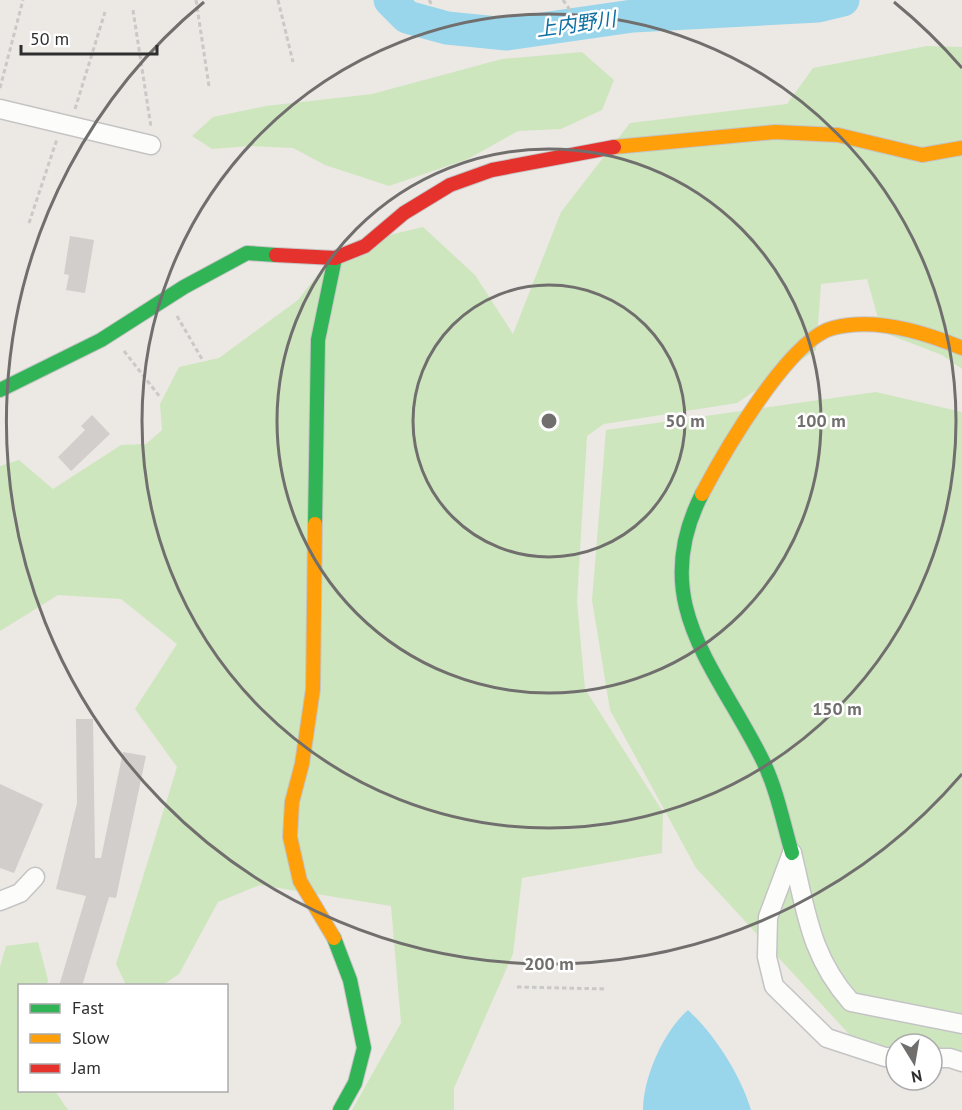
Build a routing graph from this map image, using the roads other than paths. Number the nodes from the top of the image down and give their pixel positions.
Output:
1 (0, 109) edge
2 (151, 138) road end
3 (962, 148) edge
4 (335, 258) junction
5 (962, 348) edge
6 (0, 390) edge
7 (792, 853) junction
8 (35, 877) dead end
9 (0, 901) edge
10 (962, 1024) edge
11 (884, 1057) edge
12 (944, 1058) edge
13 (962, 1062) edge
14 (340, 1110) edge

1 - 2 street
3 - 4 street
4 - 6 street
4 - 14 street
5 - 7 street
7 - 10 street
7 - 11 street
8 - 9 street
12 - 13 street

